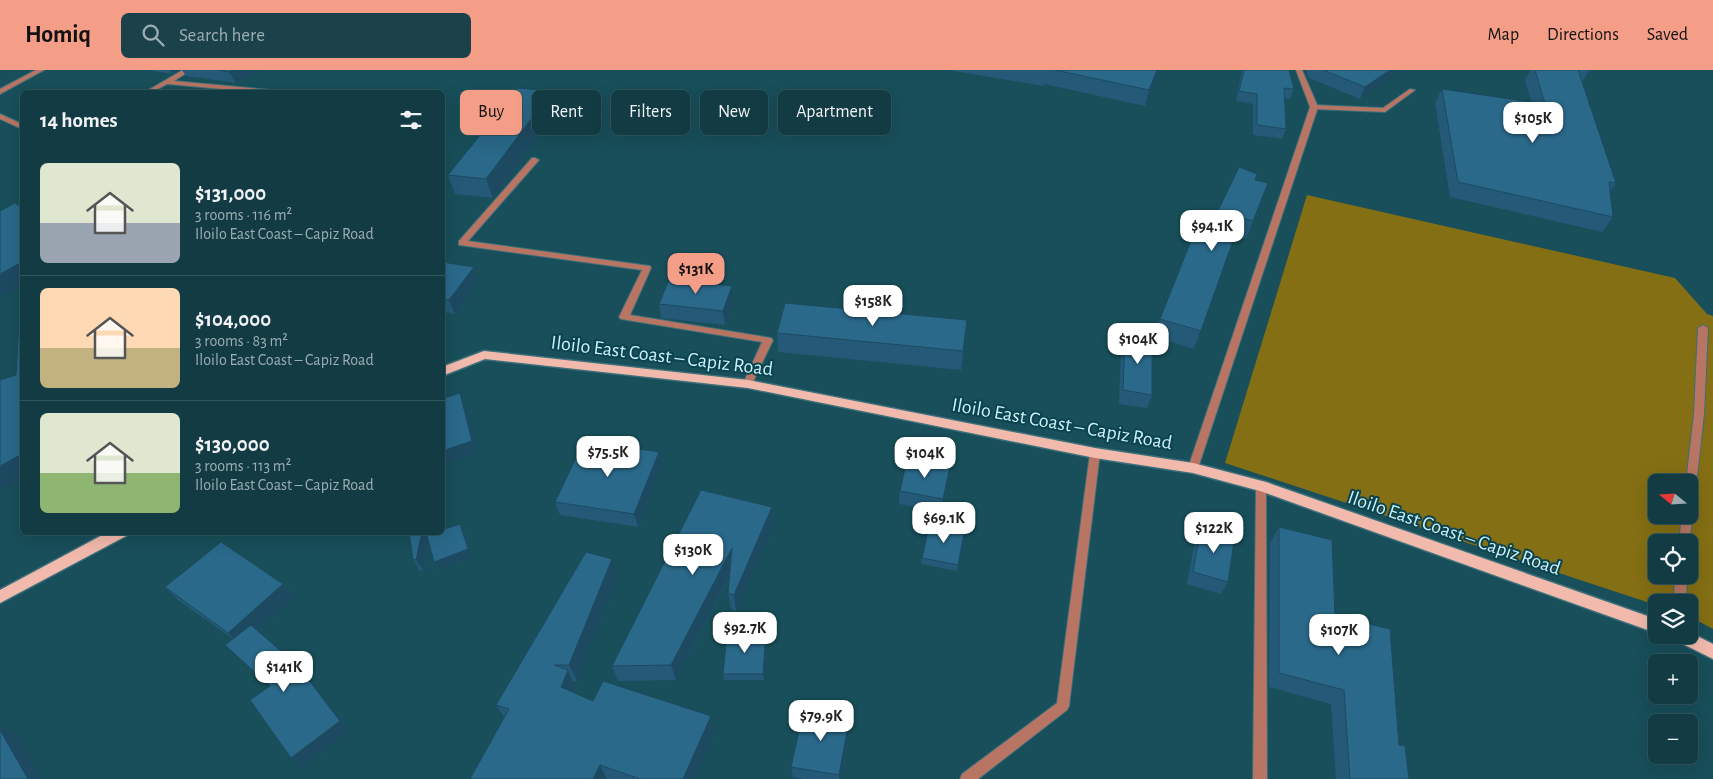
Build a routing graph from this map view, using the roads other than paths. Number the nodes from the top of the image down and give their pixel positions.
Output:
1 (41, 70) edge
2 (188, 70) edge
3 (1299, 70) edge
4 (167, 82) junction
5 (152, 90) edge
6 (250, 90) edge
7 (1412, 90) dead end
8 (0, 92) edge
9 (1314, 107) junction
10 (0, 116) edge
11 (20, 126) edge
12 (535, 160) dead end
13 (1703, 328) dead end
14 (445, 371) edge
15 (748, 384) junction
16 (1096, 453) junction
17 (1193, 468) junction
18 (1692, 474) edge
19 (1261, 486) junction
20 (115, 535) edge
21 (0, 597) edge
22 (1648, 623) edge
23 (1697, 644) edge
24 (1713, 652) edge
25 (968, 779) edge
26 (1260, 779) edge

1 - 8 street
2 - 4 street
3 - 9 street
4 - 5 street
4 - 6 street
7 - 9 street
9 - 17 street
10 - 11 street
12 - 15 street
13 - 18 street
14 - 15 main road, Iloilo East Coast – Capiz Road
15 - 16 main road, Iloilo East Coast – Capiz Road
16 - 17 main road, Iloilo East Coast – Capiz Road
16 - 25 street
17 - 19 main road, Iloilo East Coast – Capiz Road
19 - 22 main road, Iloilo East Coast – Capiz Road
19 - 26 street
20 - 21 main road
23 - 24 main road

